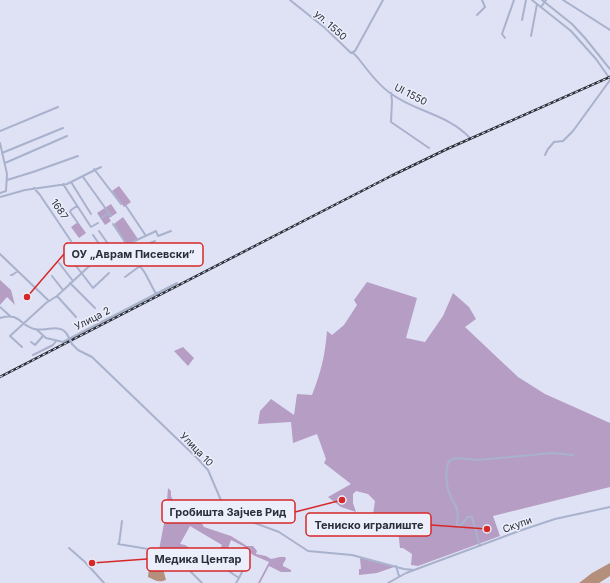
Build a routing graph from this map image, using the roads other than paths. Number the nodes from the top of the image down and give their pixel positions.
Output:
1 (290, 0) edge
2 (383, 0) edge
3 (482, 0) edge
4 (514, 0) edge
5 (526, 0) edge
6 (532, 0) edge
7 (542, 0) edge
8 (546, 0) edge
9 (563, 0) edge
10 (537, 4) junction
11 (541, 7) junction
12 (477, 15) dead end
13 (522, 20) dead end
14 (610, 30) edge
15 (531, 36) dead end
16 (505, 38) dead end
17 (353, 53) junction
18 (610, 69) edge
19 (610, 80) edge
20 (390, 93) junction
21 (58, 107) dead end
22 (63, 128) dead end
23 (0, 131) edge
24 (67, 136) dead end
25 (470, 138) dead end
26 (0, 143) edge
27 (429, 148) dead end
28 (2, 153) junction
29 (545, 155) dead end
30 (78, 156) dead end
31 (5, 163) junction
32 (101, 167) dead end
33 (94, 169) junction
34 (82, 176) junction
35 (7, 180) junction
36 (71, 182) junction
37 (63, 184) junction
38 (34, 188) junction
39 (0, 193) edge
40 (0, 197) edge
41 (121, 204) dead end
42 (77, 206) junction
43 (126, 206) dead end
44 (109, 213) junction
45 (91, 214) dead end
46 (111, 216) dead end
47 (101, 218) dead end
48 (78, 222) dead end
49 (98, 223) dead end
50 (113, 224) dead end
51 (100, 231) dead end
52 (170, 231) dead end
53 (93, 235) dead end
54 (146, 236) junction
55 (71, 241) dead end
56 (155, 241) dead end
57 (126, 245) junction
58 (113, 251) junction
59 (130, 252) junction
60 (0, 254) edge
61 (106, 254) junction
62 (157, 256) dead end
63 (70, 258) dead end
64 (59, 263) dead end
65 (117, 264) dead end
66 (140, 265) junction
67 (18, 271) junction
68 (110, 273) dead end
69 (82, 274) junction
70 (11, 275) dead end
71 (52, 276) dead end
72 (125, 277) dead end
73 (72, 282) junction
74 (177, 283) dead end
75 (63, 290) junction
76 (156, 294) junction
77 (57, 296) junction
78 (49, 301) junction
79 (0, 307) edge
80 (95, 308) dead end
81 (10, 316) junction
82 (0, 318) edge
83 (76, 318) dead end
84 (24, 323) junction
85 (36, 329) junction
86 (43, 336) junction
87 (56, 341) junction
88 (31, 342) dead end
89 (22, 347) dead end
90 (33, 355) dead end
91 (574, 455) dead end
92 (610, 507) edge
93 (122, 521) dead end
94 (480, 546) junction
95 (69, 548) dead end
96 (396, 566) junction
97 (243, 568) dead end
98 (227, 570) dead end
99 (414, 570) junction
100 (399, 576) junction
101 (239, 578) junction
102 (104, 583) edge
103 (202, 583) edge
104 (236, 583) edge
105 (388, 583) edge

1 - 17 street, ул. 1550
2 - 17 street, ул. 1550
3 - 12 street
4 - 16 street
5 - 13 street
6 - 10 street
7 - 18 street
8 - 11 street, bridge
9 - 14 street
10 - 11 street
10 - 15 street
11 - 19 street
17 - 20 street, Ul 1550
19 - 29 street
20 - 25 street, Ul 1550
20 - 27 street
21 - 23 street
22 - 28 street
24 - 31 street
26 - 28 street
28 - 31 street
30 - 35 street
31 - 35 street
32 - 33 street, 1687
33 - 34 street, 1687
33 - 41 street
34 - 36 street, 1687
34 - 44 street
35 - 39 street
36 - 37 street, 1687
36 - 45 street
37 - 38 street, 1687
37 - 42 street, 1687
38 - 40 street, 1687
38 - 55 street, 1687
42 - 48 street
42 - 49 street, 1687
43 - 54 street
44 - 46 street
44 - 47 street
50 - 57 street
51 - 58 street
52 - 54 street
53 - 61 street
54 - 57 street
56 - 59 street
57 - 58 street
57 - 59 street
58 - 61 street
59 - 65 street
59 - 66 street
60 - 67 street
61 - 69 street
62 - 66 street
63 - 69 street
64 - 73 street, Улица 2
66 - 72 street
66 - 76 street
67 - 70 street
67 - 78 street
68 - 69 street
69 - 73 street
71 - 75 street
73 - 75 street
73 - 80 street, Улица 2
74 - 76 street, Улица 2
75 - 77 street
76 - 87 street, Улица 2
77 - 78 street
77 - 83 street, Улица 2
78 - 84 street
79 - 81 street, Улица 10
81 - 82 street
81 - 84 street, Улица 10
84 - 85 street, Улица 10
84 - 89 street
85 - 86 street
85 - 96 street, Улица 10, bridge
86 - 87 street
86 - 88 street
87 - 90 street, Улица 2
91 - 94 street
92 - 94 street, Скупи
93 - 103 street
94 - 99 street, Скупи
95 - 102 street
96 - 99 street, Улица 10
96 - 100 street
97 - 101 street
98 - 101 street
99 - 100 street, Скупи
100 - 105 street, Скупи
101 - 104 street

